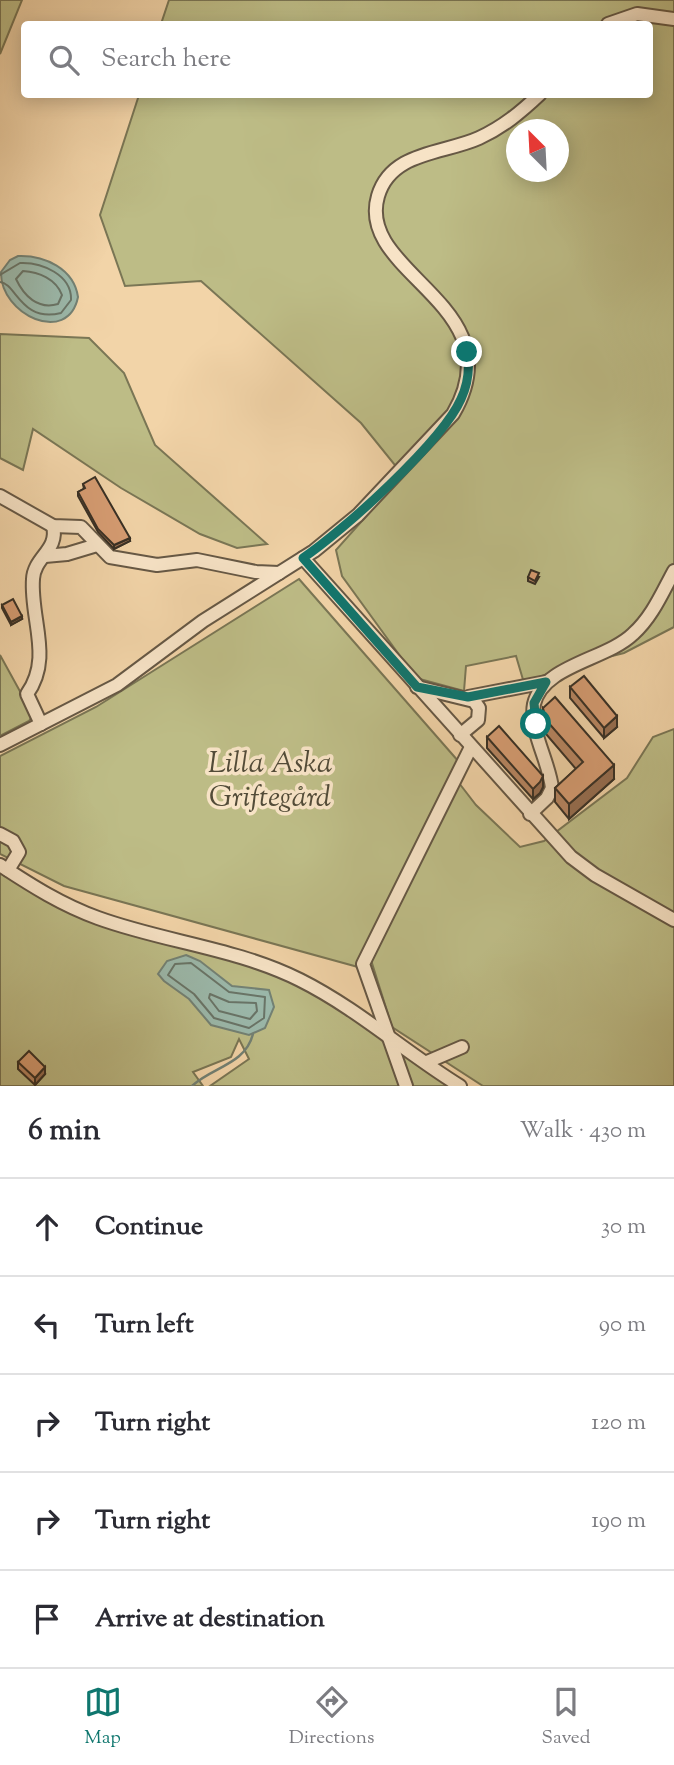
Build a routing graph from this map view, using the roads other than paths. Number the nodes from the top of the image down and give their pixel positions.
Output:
1 (674, 19) edge
2 (617, 21) edge
3 (536, 98) edge
4 (0, 496) edge
5 (53, 526) junction
6 (97, 545) junction
7 (45, 556) junction
8 (303, 558) junction
9 (674, 571) edge
10 (280, 573) junction
11 (546, 682) junction
12 (417, 687) junction
13 (468, 697) junction
14 (41, 724) junction
15 (460, 735) junction
16 (0, 745) edge
17 (471, 747) junction
18 (530, 814) junction
19 (0, 834) edge
20 (4, 867) edge
21 (674, 920) edge
22 (388, 1034) junction
23 (462, 1047) dead end
24 (427, 1062) junction
25 (406, 1086) edge
26 (460, 1086) edge

1 - 2 street
3 - 8 street
4 - 5 street
5 - 6 street
5 - 7 street
6 - 7 street
6 - 10 street
7 - 14 street
8 - 10 street
8 - 12 street
9 - 11 street
10 - 14 street
11 - 13 street
11 - 18 street
12 - 13 street
12 - 15 street
13 - 15 street
14 - 16 street
15 - 17 street
17 - 18 street
17 - 22 street
18 - 21 street
19 - 20 street
20 - 22 street
22 - 24 street
22 - 25 street
23 - 24 street
24 - 26 street

